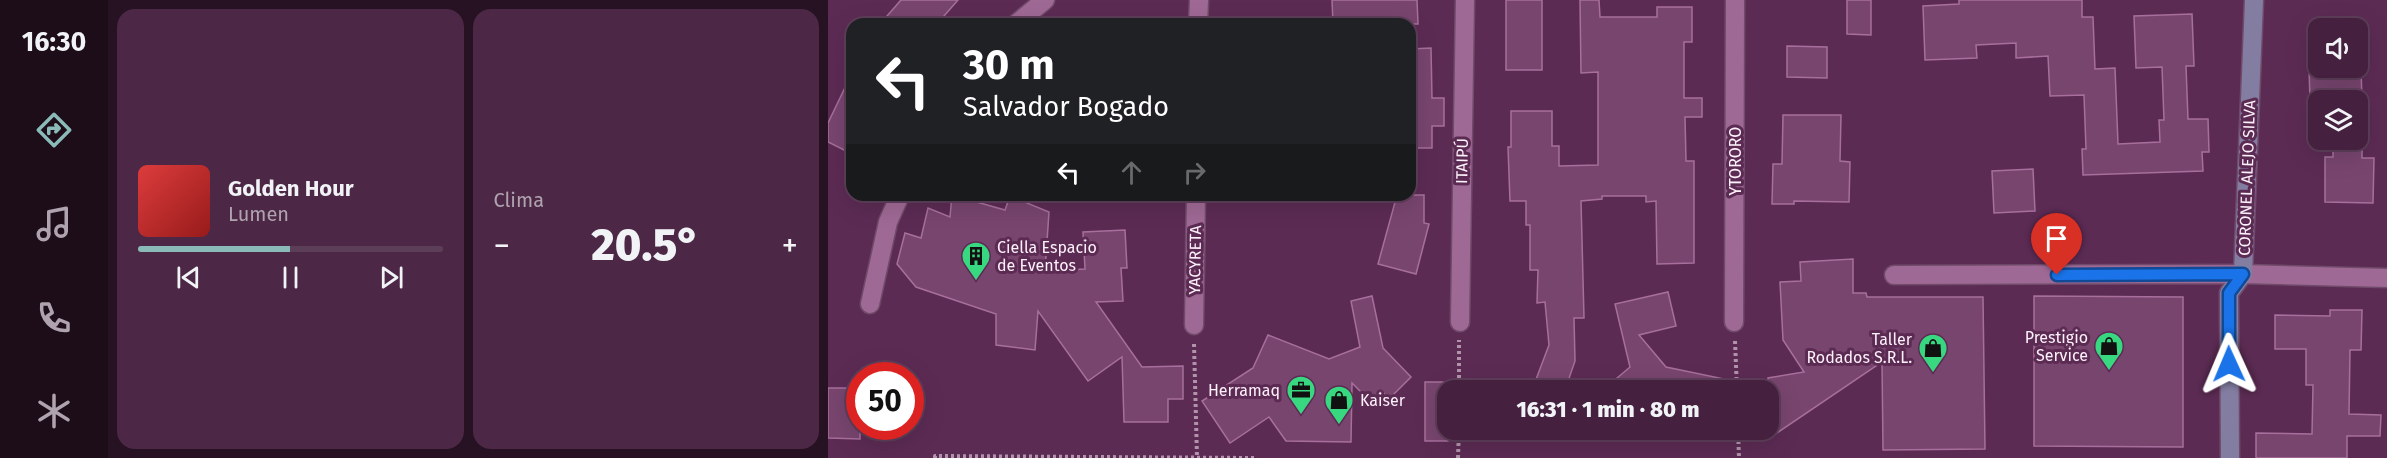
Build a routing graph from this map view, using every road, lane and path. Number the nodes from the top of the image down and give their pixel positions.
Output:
1 (1045, 0) edge
2 (1199, 0) edge
3 (1465, 0) edge
4 (1735, 0) edge
5 (2254, 0) edge
6 (1023, 18) edge
7 (1198, 18) edge
8 (897, 201) edge
9 (1196, 201) edge
10 (2243, 274) junction
11 (1894, 275) dead end
12 (2387, 278) edge
13 (870, 304) dead end
14 (1460, 322) joint
15 (1734, 322) joint
16 (1194, 325) joint
17 (1459, 380) edge
18 (1737, 380) edge
19 (1458, 440) edge
20 (1738, 440) edge
21 (1197, 457) edge
22 (935, 458) edge
23 (1255, 458) edge
24 (1458, 458) edge
25 (1739, 458) edge
26 (2230, 458) edge

1 - 6 street
2 - 7 street
3 - 14 street, ITAIPÚ
4 - 15 street, YTORORO
5 - 10 main road, CORONEL ALEJO SILVA
8 - 13 street
9 - 16 street, YACYRETA
10 - 11 street
10 - 12 street
10 - 26 main road, CORONEL ALEJO SILVA
14 - 17 path
15 - 18 path
16 - 21 path
19 - 24 path
20 - 25 path
21 - 22 path
21 - 23 path

